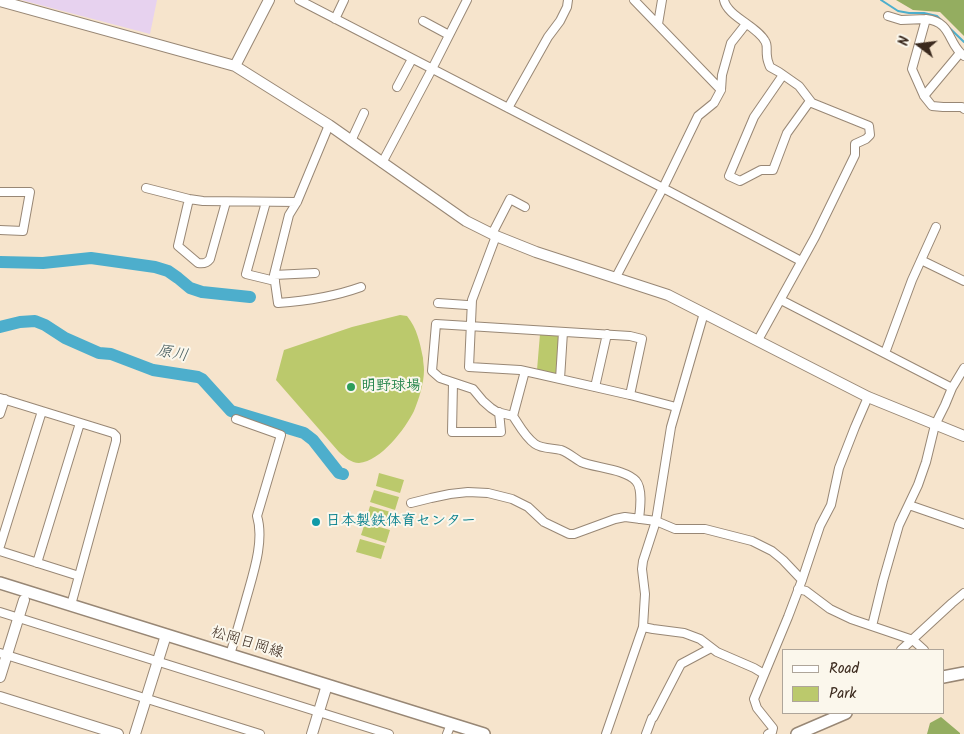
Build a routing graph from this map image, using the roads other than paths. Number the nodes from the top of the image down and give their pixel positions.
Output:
1 (269, 0) edge
2 (299, 0) edge
3 (344, 0) edge
4 (467, 0) edge
5 (568, 0) edge
6 (634, 0) edge
7 (662, 0) edge
8 (724, 0) edge
9 (0, 1) edge
10 (888, 16) dead end
11 (335, 19) junction
12 (926, 19) junction
13 (423, 21) dead end
14 (658, 24) junction
15 (746, 24) junction
16 (449, 34) junction
17 (962, 55) edge
18 (412, 58) junction
19 (235, 66) junction
20 (432, 69) junction
21 (783, 75) junction
22 (397, 87) dead end
23 (721, 90) junction
24 (924, 96) junction
25 (810, 101) junction
26 (963, 106) edge
27 (508, 108) junction
28 (364, 113) dead end
29 (329, 125) junction
30 (351, 141) junction
31 (382, 163) junction
32 (146, 188) dead end
33 (663, 188) junction
34 (0, 192) edge
35 (189, 199) junction
36 (226, 202) junction
37 (266, 202) junction
38 (296, 202) junction
39 (525, 207) dead end
40 (936, 226) dead end
41 (0, 230) edge
42 (494, 235) junction
43 (921, 260) junction
44 (802, 261) junction
45 (315, 272) dead end
46 (616, 277) junction
47 (274, 278) junction
48 (964, 281) edge
49 (361, 287) dead end
50 (781, 300) junction
51 (438, 303) dead end
52 (467, 305) dead end
53 (704, 313) junction
54 (471, 326) junction
55 (563, 332) junction
56 (607, 334) junction
57 (758, 340) junction
58 (885, 353) junction
59 (964, 368) edge
60 (525, 371) junction
61 (560, 379) junction
62 (453, 383) junction
63 (595, 387) junction
64 (952, 388) junction
65 (630, 395) junction
66 (868, 398) junction
67 (2, 399) edge
68 (676, 407) junction
69 (42, 411) junction
70 (499, 412) junction
71 (0, 414) edge
72 (513, 416) junction
73 (236, 419) dead end
74 (80, 423) junction
75 (935, 425) junction
76 (964, 436) edge
77 (411, 503) dead end
78 (909, 504) junction
79 (640, 519) junction
80 (656, 521) junction
81 (964, 524) edge
82 (0, 546) edge
83 (0, 551) edge
84 (37, 563) junction
85 (79, 576) junction
86 (802, 580) junction
87 (0, 583) edge
88 (798, 589) junction
89 (964, 593) edge
90 (24, 600) dead end
91 (71, 605) junction
92 (0, 612) edge
93 (18, 618) junction
94 (872, 626) junction
95 (643, 627) junction
96 (166, 635) junction
97 (913, 640) junction
98 (711, 648) junction
99 (902, 649) edge
100 (923, 649) edge
101 (4, 654) edge
102 (230, 655) junction
103 (158, 662) junction
104 (764, 674) junction
105 (964, 674) edge
106 (0, 677) edge
107 (944, 677) edge
108 (327, 685) junction
109 (0, 697) edge
110 (146, 698) junction
111 (319, 712) junction
112 (844, 714) edge
113 (449, 729) edge
114 (118, 734) edge
115 (136, 734) edge
116 (260, 734) edge
117 (312, 734) edge
118 (389, 734) edge
119 (484, 734) edge
120 (606, 734) edge
121 (646, 734) edge
122 (768, 734) edge
123 (797, 734) edge

1 - 19 street
2 - 11 street
3 - 11 street
4 - 16 street
5 - 27 street
6 - 14 street
7 - 14 street
8 - 15 street
9 - 19 street
10 - 12 street
11 - 18 street
12 - 17 street
12 - 24 street
13 - 16 street
14 - 23 street
15 - 21 street
15 - 23 street
16 - 20 street
17 - 24 street
18 - 20 street
18 - 22 street
19 - 29 street
20 - 27 street
20 - 31 street
21 - 25 street
21 - 25 street
23 - 33 street
24 - 26 street
25 - 44 street
27 - 33 street
28 - 30 street
29 - 30 street
29 - 38 street
30 - 31 street
31 - 42 street
32 - 35 street
33 - 44 street
33 - 46 street
34 - 41 street
35 - 36 street
35 - 36 street
36 - 37 street
37 - 38 street
37 - 47 street
38 - 47 street
39 - 42 street
40 - 43 street
42 - 46 street
42 - 54 street
43 - 48 street
43 - 58 street
44 - 50 street
45 - 47 street
46 - 53 street
47 - 49 street
50 - 57 street
50 - 58 street
51 - 52 street
53 - 57 street
53 - 68 street
54 - 55 street
54 - 60 street
54 - 62 street
55 - 56 street
55 - 61 street
56 - 63 street
56 - 65 street
57 - 66 street
58 - 64 street
59 - 64 street
60 - 61 street
60 - 72 street
61 - 63 street
62 - 70 street
62 - 70 street
63 - 65 street
64 - 75 street
65 - 68 street
66 - 75 street
66 - 86 street
67 - 69 street
67 - 71 street
68 - 80 street
69 - 74 street
69 - 82 street
70 - 72 street
72 - 79 street
73 - 102 street
74 - 84 street
74 - 85 street
75 - 76 street
75 - 78 street
77 - 79 street
78 - 81 street
78 - 94 street
79 - 80 street
80 - 86 street
80 - 95 street
83 - 84 street
84 - 85 street
85 - 91 street
86 - 88 street
87 - 91 main road, 松岡日岡線
88 - 94 street
88 - 104 street
89 - 97 street
90 - 93 street
91 - 96 main road, 松岡日岡線
92 - 93 street
93 - 101 street
93 - 103 street
94 - 97 street
95 - 98 street
95 - 120 street
96 - 102 main road, 松岡日岡線
96 - 103 street
97 - 99 street
97 - 100 street
98 - 104 street
98 - 121 street
101 - 106 street
101 - 110 street
102 - 108 main road, 松岡日岡線
103 - 110 street
103 - 111 street
104 - 122 street
105 - 107 main road
108 - 111 street
108 - 113 main road, 松岡日岡線
109 - 114 street
110 - 115 street
110 - 116 street
111 - 117 street
111 - 118 street
112 - 123 main road
113 - 119 main road, 松岡日岡線

